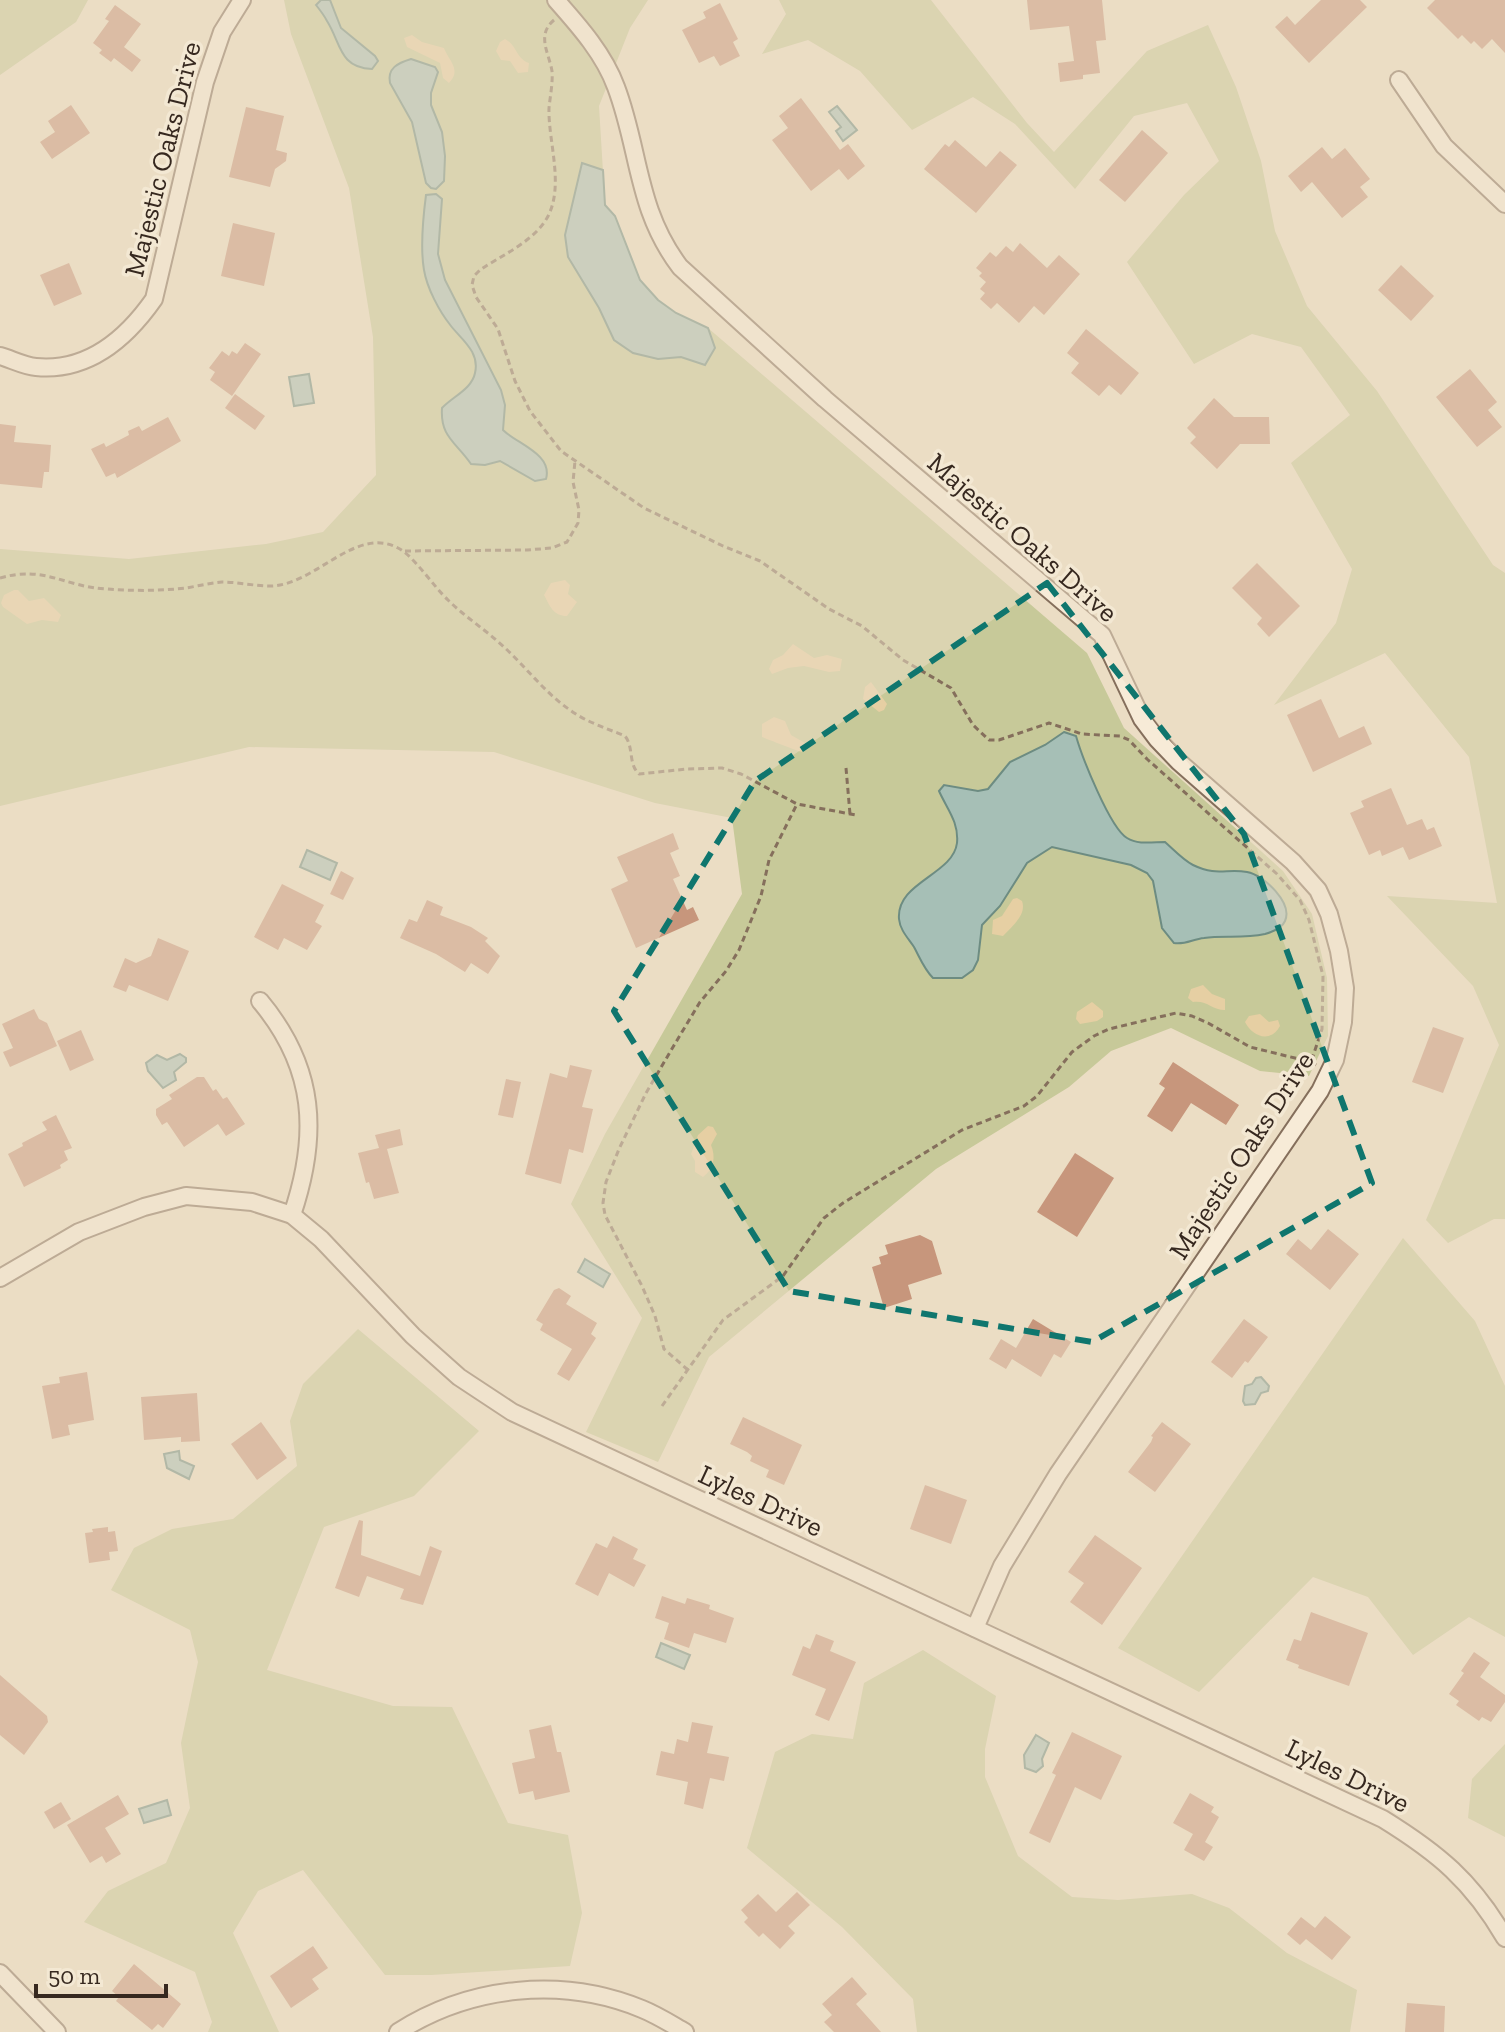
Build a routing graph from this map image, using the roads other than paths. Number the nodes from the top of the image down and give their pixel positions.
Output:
1 (242, 0) edge
2 (558, 8) edge
3 (1399, 80) dead end
4 (1505, 204) edge
5 (0, 356) edge
6 (260, 1001) dead end
7 (292, 1215) junction
8 (1, 1273) edge
9 (975, 1628) junction
10 (1505, 1938) edge
11 (0, 1973) edge
12 (57, 2032) edge
13 (398, 2032) edge
14 (685, 2032) edge

1 - 5 street, Majestic Oaks Drive
2 - 9 street, Majestic Oaks Drive
3 - 4 street
6 - 7 street
7 - 8 street, Lyles Drive
7 - 9 street, Lyles Drive
9 - 10 street, Lyles Drive
11 - 12 street
13 - 14 street

